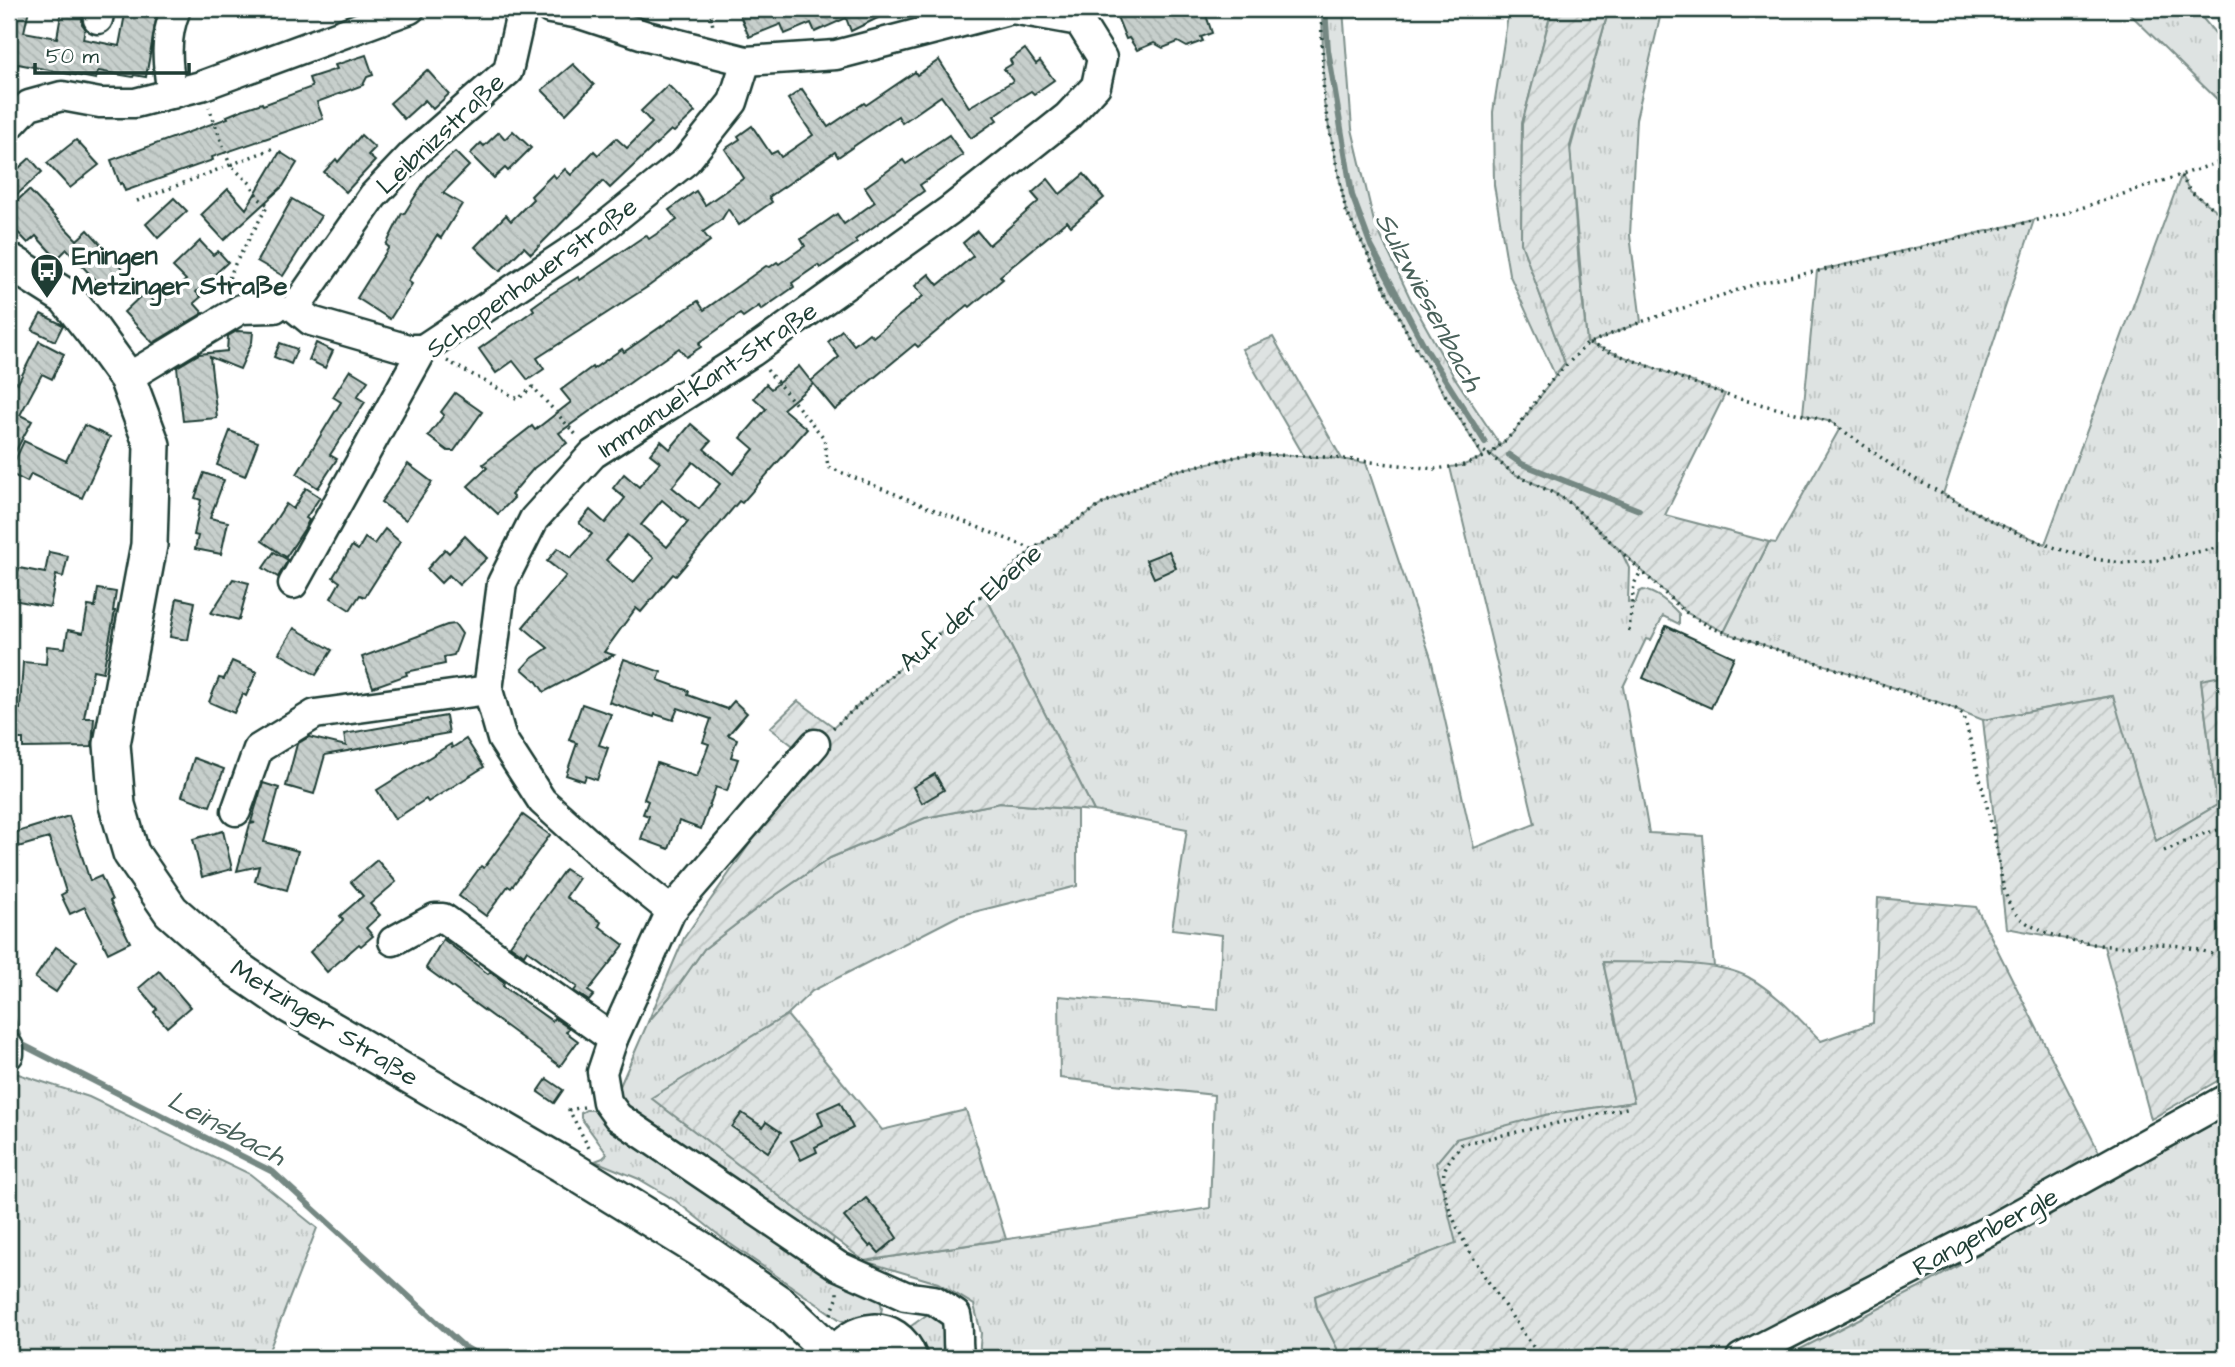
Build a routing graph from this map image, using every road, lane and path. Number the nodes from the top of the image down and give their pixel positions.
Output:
1 (176, 9) edge
2 (410, 9) edge
3 (522, 9) edge
4 (551, 9) edge
5 (1321, 9) edge
6 (746, 61) junction
7 (201, 86) junction
8 (172, 94) junction
9 (9, 126) edge
10 (274, 148) dead end
11 (2226, 160) edge
12 (230, 165) junction
13 (2181, 176) junction
14 (136, 201) dead end
15 (2226, 217) edge
16 (9, 261) edge
17 (275, 308) dead end
18 (218, 323) junction
19 (1587, 344) junction
20 (423, 349) junction
21 (752, 352) junction
22 (127, 378) junction
23 (593, 454) junction
24 (1490, 454) junction
25 (2226, 547) edge
26 (1033, 549) junction
27 (1641, 571) junction
28 (293, 583) dead end
29 (1629, 631) dead end
30 (488, 690) junction
31 (815, 744) joint
32 (236, 811) dead end
33 (2226, 828) edge
34 (2164, 851) dead end
35 (671, 911) junction
36 (393, 942) dead end
37 (2226, 958) edge
38 (613, 1039) junction
39 (9, 1048) edge
40 (9, 1054) edge
41 (2226, 1099) edge
42 (607, 1102) junction
43 (1631, 1107) dead end
44 (562, 1164) junction
45 (9, 1246) edge
46 (838, 1266) junction
47 (905, 1296) junction
48 (837, 1344) edge
49 (899, 1347) edge
50 (17, 1358) edge
51 (960, 1358) edge
52 (1541, 1358) edge
53 (1741, 1358) edge

1 - 8 street
2 - 7 street
3 - 20 street, Leibnizstraße
4 - 6 street
5 - 24 path
6 - 20 street, Schopenhauerstraße
6 - 21 street, Immanuel-Kant-Straße
7 - 8 street
7 - 12 path
8 - 9 street
10 - 12 path
11 - 13 path
12 - 14 path
12 - 18 path
13 - 15 path
13 - 19 path
16 - 22 main road, Metzinger Straße
17 - 18 street
18 - 22 street
19 - 24 path
19 - 25 path
20 - 23 path
20 - 28 street, Schopenhauerstraße
21 - 23 street, Immanuel-Kant-Straße
21 - 26 path
22 - 44 main road, Metzinger Straße
23 - 30 street, Immanuel-Kant-Straße
24 - 26 path, Auf der Ebene
24 - 27 path
26 - 31 path, Auf der Ebene
27 - 29 path
27 - 37 path
30 - 32 street
30 - 35 street, Immanuel-Kant-Straße
31 - 35 street
33 - 34 path
35 - 38 street
36 - 38 street
38 - 42 street
39 - 40 street
41 - 53 street, Rangenbergle
42 - 44 path
42 - 46 street
43 - 52 path
44 - 48 main road, Metzinger Straße
45 - 50 path
46 - 47 street
46 - 48 path
47 - 49 street
47 - 51 street
48 - 49 main road

